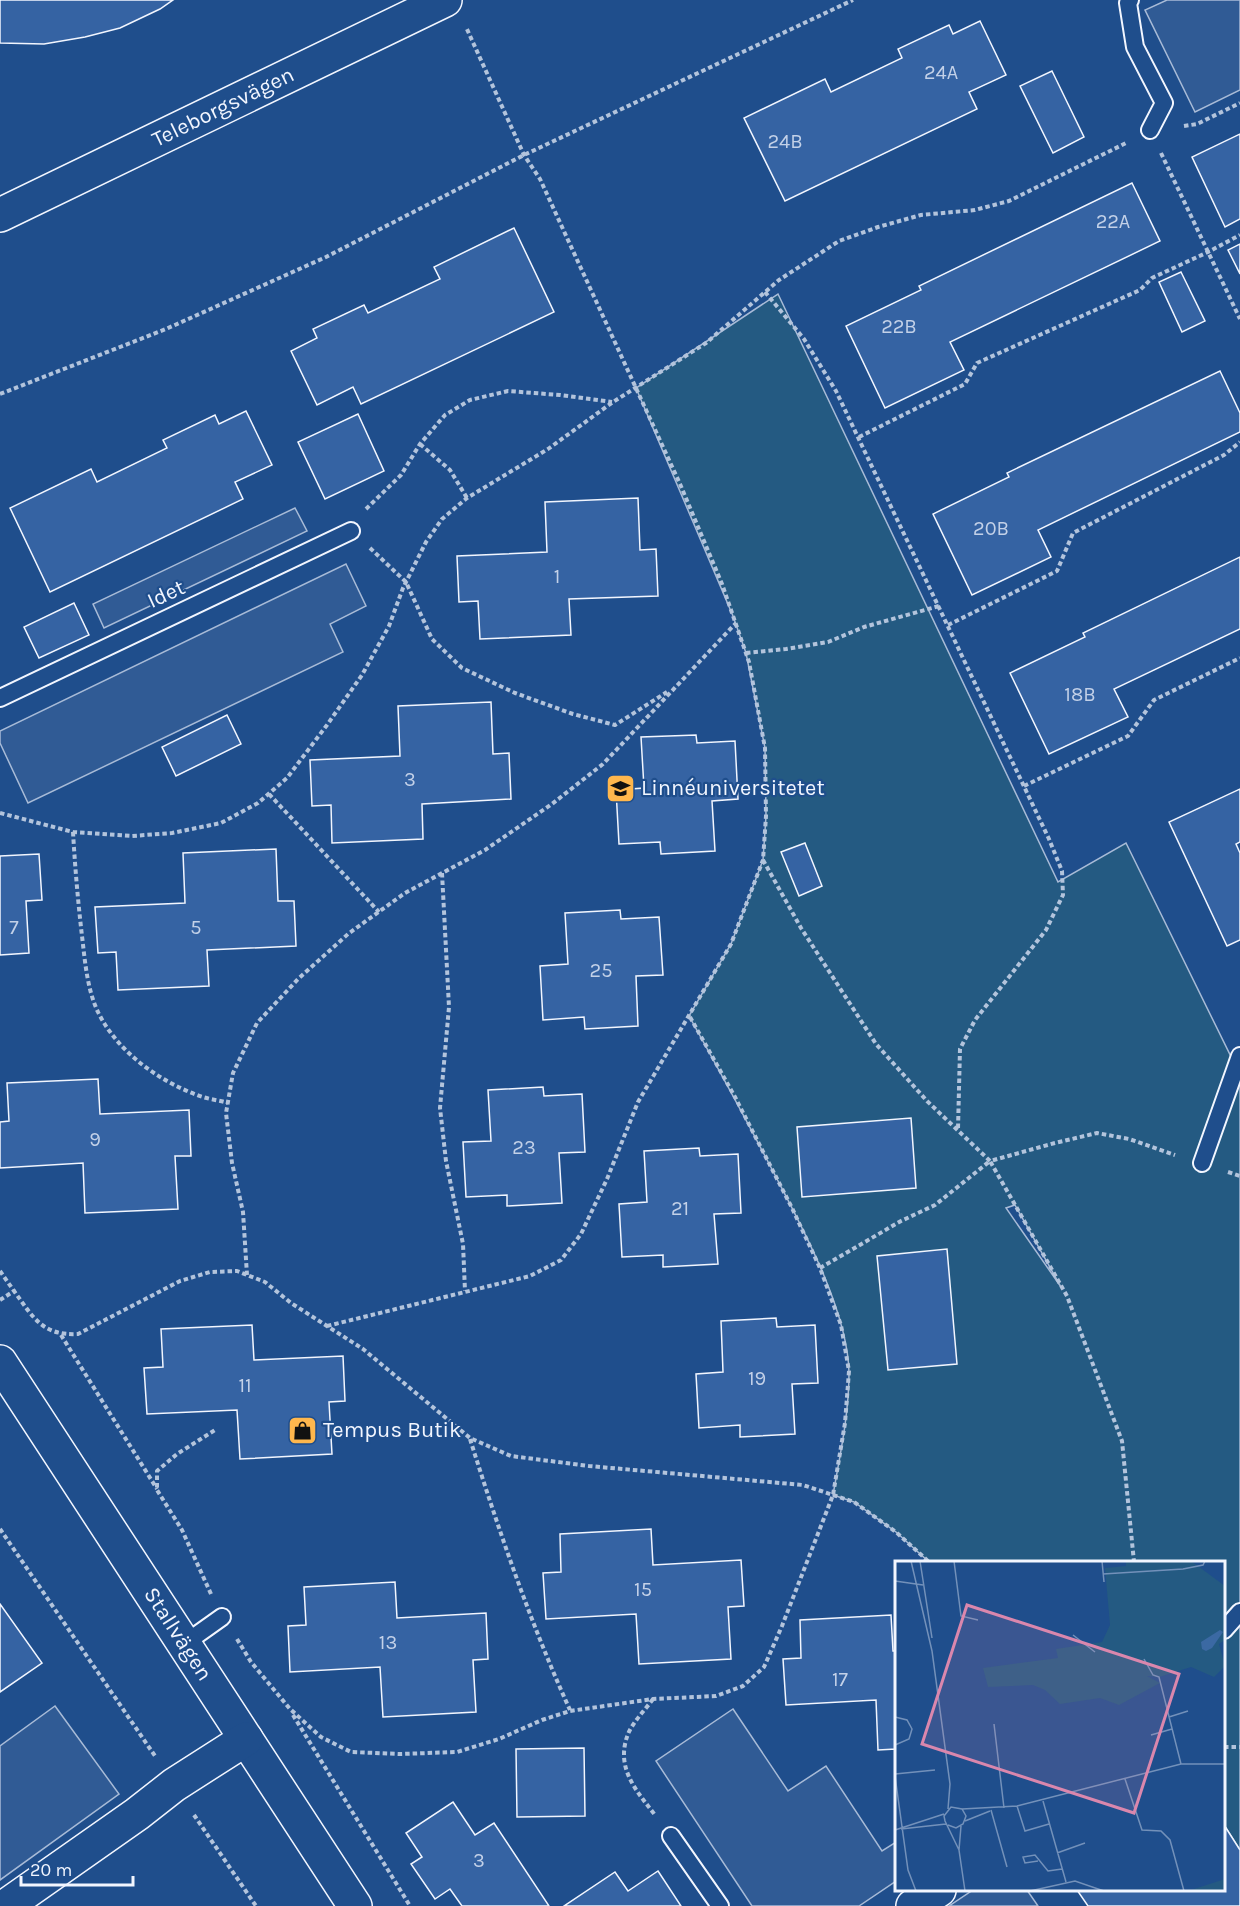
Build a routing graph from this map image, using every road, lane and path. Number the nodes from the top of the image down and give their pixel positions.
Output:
1 (853, 0) edge
2 (1130, 0) edge
3 (455, 12) edge
4 (1240, 103) edge
5 (1150, 130) junction
6 (524, 155) junction
7 (0, 215) edge
8 (1240, 235) edge
9 (1208, 252) junction
10 (765, 292) junction
11 (1240, 319) edge
12 (636, 388) junction
13 (0, 394) edge
14 (613, 402) junction
15 (859, 438) junction
16 (1240, 442) edge
17 (420, 444) junction
18 (467, 498) junction
19 (351, 531) junction
20 (406, 582) junction
21 (939, 606) junction
22 (736, 623) junction
23 (948, 625) junction
24 (746, 653) junction
25 (1240, 658) edge
26 (675, 687) junction
27 (0, 698) edge
28 (1024, 786) junction
29 (268, 794) junction
30 (0, 813) edge
31 (73, 832) junction
32 (763, 860) junction
33 (442, 873) junction
34 (379, 912) junction
35 (689, 1017) junction
36 (1240, 1056) edge
37 (228, 1103) junction
38 (957, 1129) junction
39 (990, 1161) junction
40 (1202, 1163) junction
41 (1240, 1176) edge
42 (820, 1268) junction
43 (0, 1271) edge
44 (247, 1275) junction
45 (14, 1291) junction
46 (465, 1291) junction
47 (0, 1300) edge
48 (327, 1326) junction
49 (60, 1335) junction
50 (0, 1362) edge
51 (215, 1430) dead end
52 (470, 1438) junction
53 (157, 1490) junction
54 (833, 1495) junction
55 (0, 1528) edge
56 (927, 1561) edge
57 (1134, 1561) edge
58 (1240, 1612) edge
59 (222, 1617) junction
60 (1225, 1629) edge
61 (184, 1644) junction
62 (653, 1699) junction
63 (290, 1709) junction
64 (570, 1711) junction
65 (246, 1740) junction
66 (174, 1785) junction
67 (671, 1836) joint
68 (937, 1891) edge
69 (6, 1906) edge
70 (256, 1906) edge
71 (355, 1906) edge
72 (410, 1906) edge
73 (720, 1906) edge
74 (913, 1906) edge

1 - 6 path
2 - 5 lane
3 - 6 path
3 - 7 street, Teleborgsvägen
4 - 5 path
5 - 9 path
5 - 10 path
6 - 12 path
6 - 13 path
8 - 9 path
9 - 11 path
9 - 15 path
10 - 12 path
10 - 15 path
12 - 14 path
12 - 22 path
14 - 17 path
14 - 18 path
15 - 21 path
16 - 23 path
17 - 18 path
17 - 19 path
18 - 20 path
19 - 20 path
19 - 27 lane, Idet
20 - 26 path
20 - 29 path
21 - 23 path
21 - 24 path
22 - 24 path
22 - 26 path
23 - 28 path
24 - 32 path
25 - 28 path
26 - 33 path
28 - 38 path
29 - 31 path
29 - 34 path
30 - 31 path
31 - 37 path
32 - 35 path
32 - 38 path
33 - 34 path
33 - 46 path
34 - 37 path
35 - 42 path
35 - 46 path
36 - 40 lane
37 - 44 path
38 - 39 path
39 - 40 path
39 - 42 path
39 - 57 path
40 - 41 path
42 - 54 path
43 - 45 path
44 - 48 path
44 - 49 path
45 - 47 path
45 - 49 path
46 - 48 path
48 - 52 path
49 - 53 path
50 - 61 street, Stallvägen
51 - 53 path
52 - 54 path
52 - 64 path
53 - 59 path
54 - 56 path
54 - 62 path
55 - 66 path
58 - 60 lane
59 - 61 lane
59 - 63 path
61 - 65 street, Stallvägen
62 - 64 path
62 - 67 path
63 - 64 path
63 - 72 path
65 - 66 street
65 - 71 street, Stallvägen
66 - 69 street
66 - 70 path
67 - 73 lane
68 - 74 street

